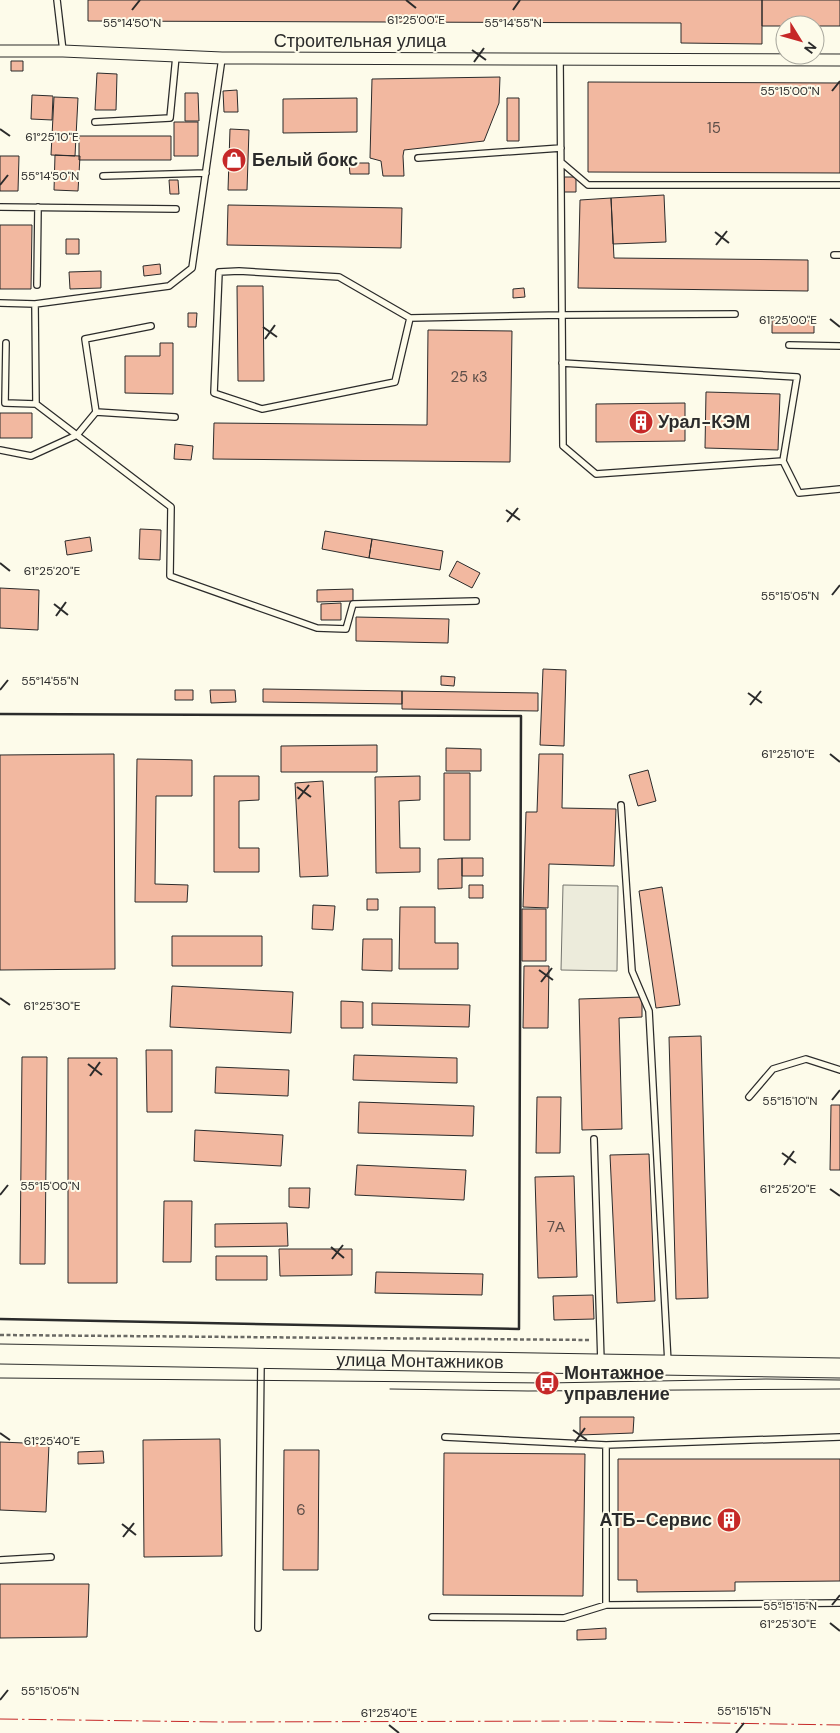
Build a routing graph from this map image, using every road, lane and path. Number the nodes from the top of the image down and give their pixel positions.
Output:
1 (57, 0) edge
2 (0, 51) edge
3 (63, 51) junction
4 (176, 56) junction
5 (222, 58) junction
6 (560, 59) junction
7 (840, 60) edge
8 (95, 122) dead end
9 (561, 148) junction
10 (418, 158) dead end
11 (561, 162) junction
12 (206, 173) junction
13 (103, 176) dead end
14 (840, 186) edge
15 (0, 207) edge
16 (38, 207) junction
17 (176, 209) dead end
18 (38, 285) dead end
19 (0, 303) edge
20 (35, 304) junction
21 (735, 314) dead end
22 (562, 315) junction
23 (410, 318) junction
24 (151, 326) dead end
25 (6, 343) dead end
26 (789, 345) dead end
27 (840, 346) edge
28 (562, 363) junction
29 (36, 404) junction
30 (96, 412) junction
31 (176, 417) dead end
32 (77, 435) junction
33 (0, 450) edge
34 (783, 461) junction
35 (840, 489) edge
36 (476, 601) dead end
37 (621, 805) dead end
38 (840, 1070) edge
39 (749, 1097) dead end
40 (594, 1139) dead end
41 (0, 1335) edge
42 (600, 1340) junction
43 (0, 1354) edge
44 (262, 1359) junction
45 (601, 1364) junction
46 (668, 1365) junction
47 (840, 1368) edge
48 (840, 1436) edge
49 (444, 1437) dead end
50 (606, 1445) junction
51 (50, 1557) dead end
52 (0, 1560) edge
53 (840, 1603) edge
54 (606, 1605) junction
55 (432, 1617) dead end
56 (258, 1628) dead end

1 - 3 lane
2 - 3 street, Строительная улица
3 - 4 street, Строительная улица
4 - 5 street, Строительная улица
4 - 8 lane
5 - 6 street, Строительная улица
5 - 12 lane
6 - 7 street, Строительная улица
6 - 9 lane
9 - 10 lane
9 - 11 lane
11 - 14 lane
11 - 22 lane
12 - 13 lane
12 - 20 lane
15 - 16 lane
16 - 17 lane
16 - 18 lane
19 - 20 lane
20 - 29 lane
21 - 22 lane
22 - 23 lane
22 - 28 lane
23 - 23 lane
24 - 30 lane
25 - 29 lane
26 - 27 lane
28 - 34 lane
28 - 34 lane
29 - 32 lane
30 - 31 lane
30 - 32 lane
32 - 33 lane
32 - 36 lane
34 - 35 lane
37 - 46 lane
38 - 39 lane
40 - 42 lane
41 - 42 path
42 - 45 lane
43 - 44 main road, улица Монтажников
44 - 45 main road, улица Монтажников
44 - 56 lane
45 - 46 main road, улица Монтажников
46 - 47 main road, улица Монтажников
48 - 50 lane
49 - 50 lane
50 - 54 lane
51 - 52 lane
53 - 54 lane
54 - 55 lane

